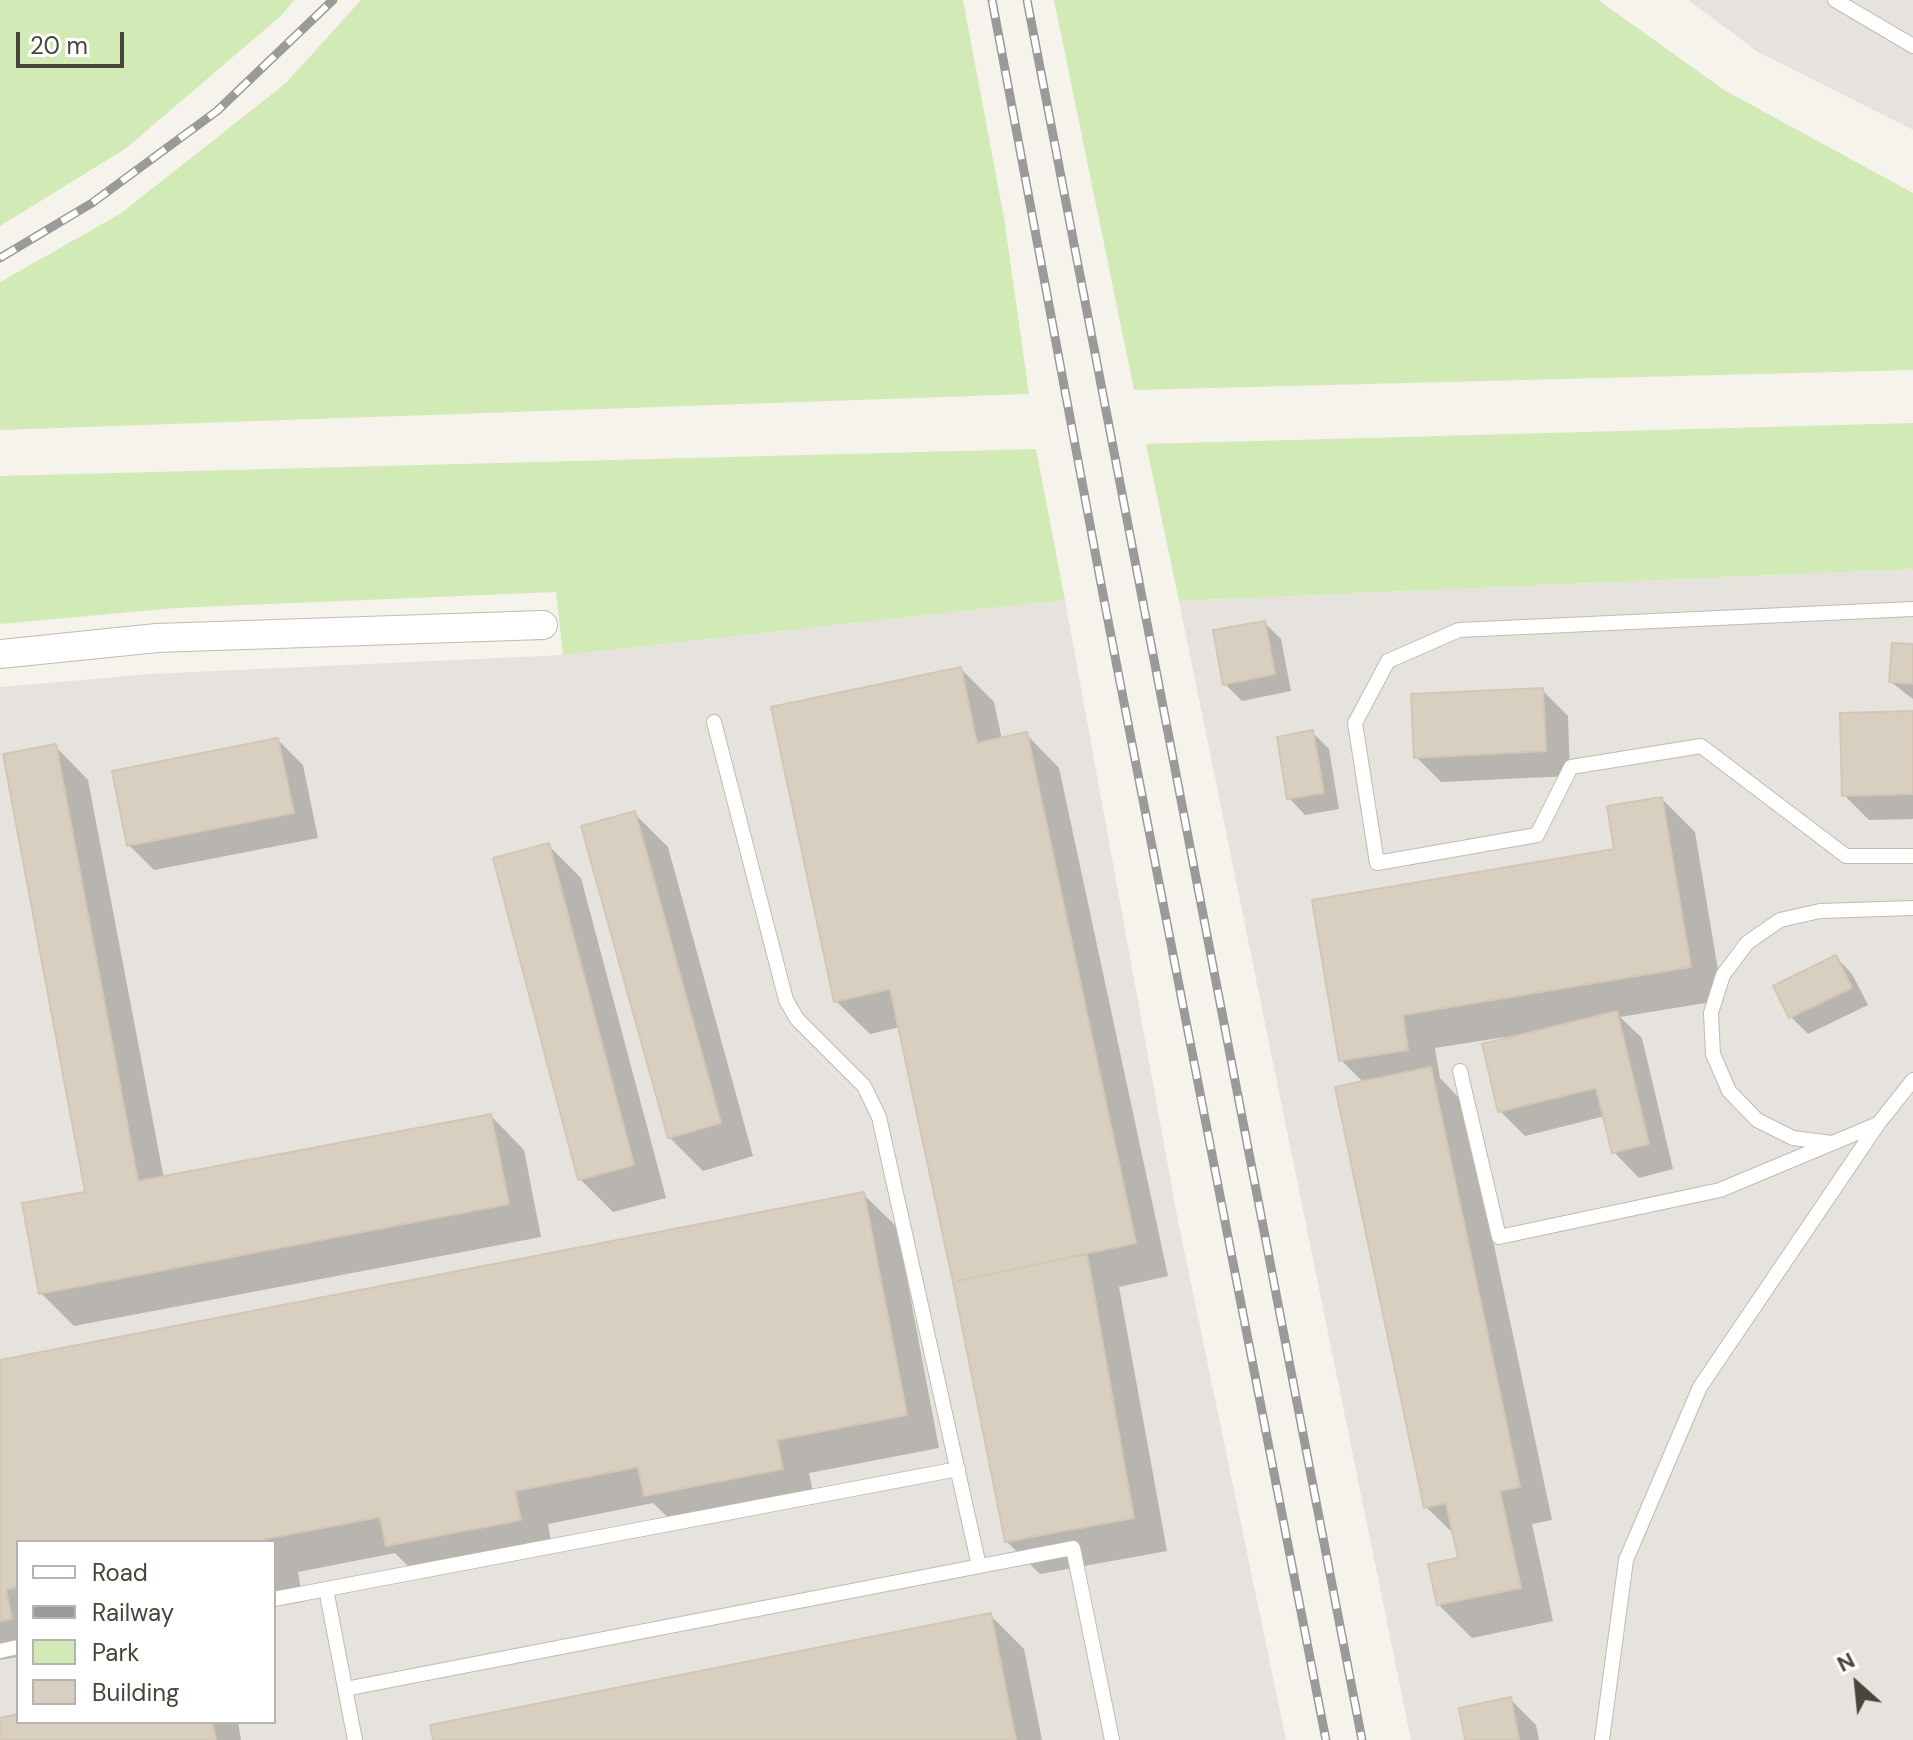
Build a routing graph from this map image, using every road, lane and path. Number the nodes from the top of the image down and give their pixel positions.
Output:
1 (1835, 0) edge
2 (1913, 46) edge
3 (1913, 609) edge
4 (543, 625) dead end
5 (0, 654) edge
6 (714, 722) dead end
7 (1913, 856) edge
8 (1913, 908) edge
9 (1460, 1071) dead end
10 (1913, 1080) edge
11 (1878, 1124) junction
12 (1833, 1143) junction
13 (958, 1469) junction
14 (979, 1566) junction
15 (326, 1589) junction
16 (276, 1599) edge
17 (345, 1689) junction
18 (355, 1740) edge
19 (1112, 1740) edge
20 (1602, 1740) edge

1 - 2 lane
3 - 7 lane
4 - 5 street
6 - 13 lane
8 - 12 lane
9 - 12 lane
10 - 11 lane
11 - 12 lane
11 - 20 lane
13 - 14 lane
13 - 15 lane
14 - 17 lane
14 - 19 lane
15 - 16 lane
15 - 17 lane
17 - 18 lane

